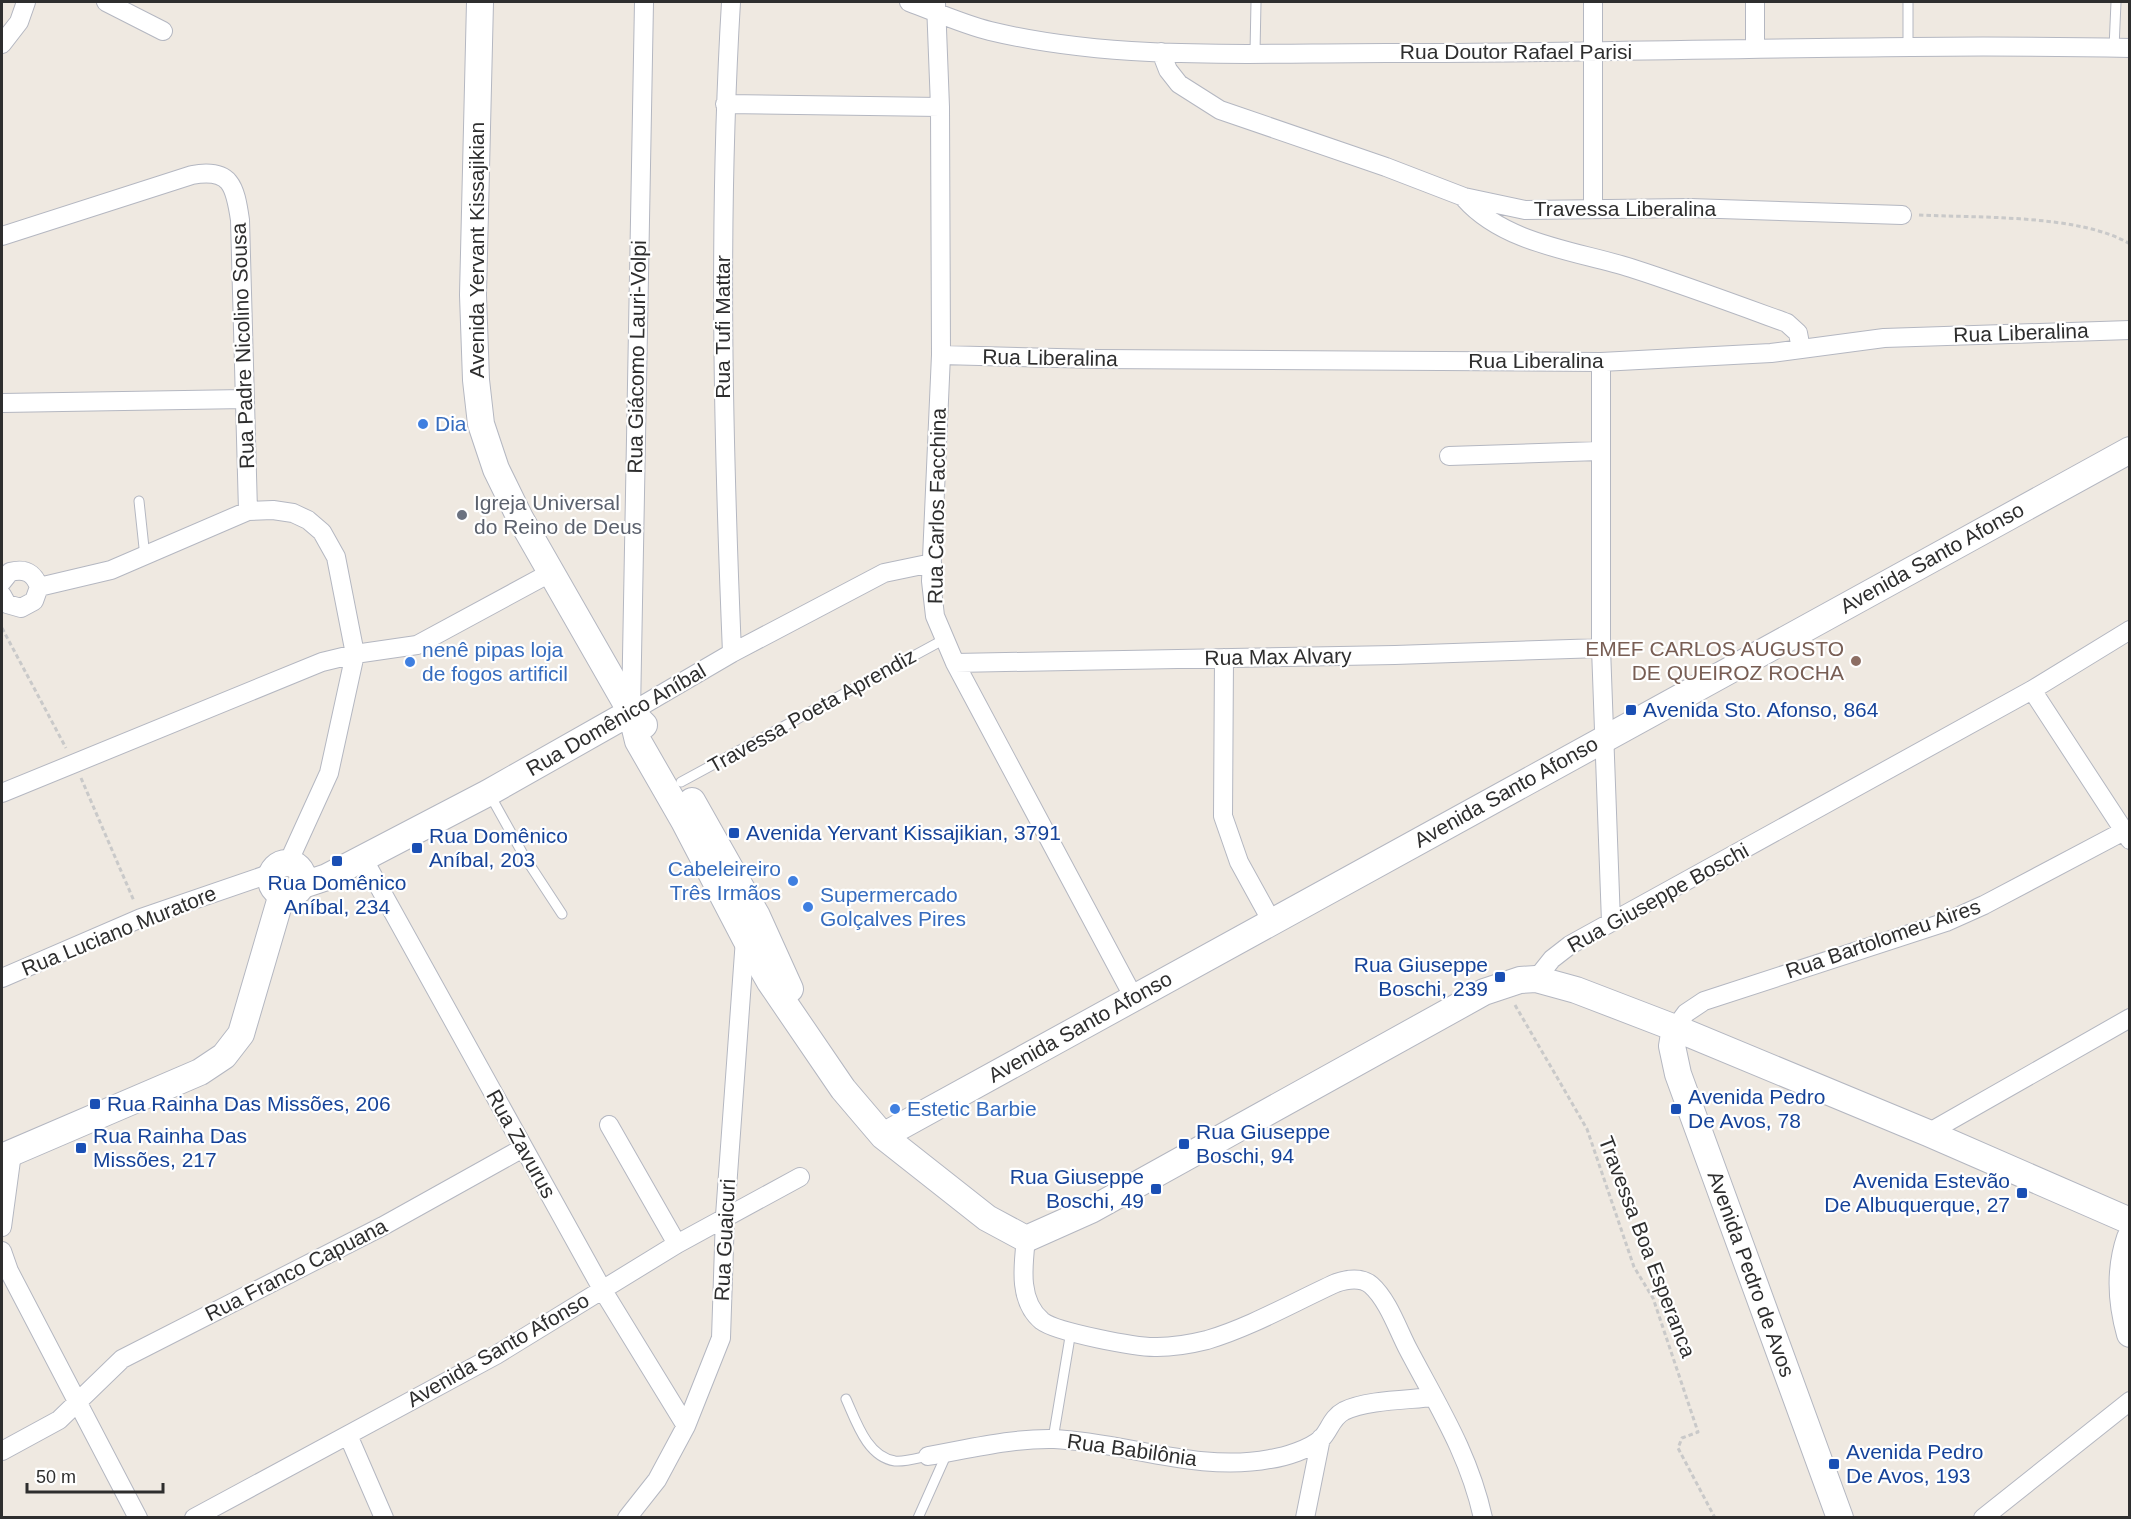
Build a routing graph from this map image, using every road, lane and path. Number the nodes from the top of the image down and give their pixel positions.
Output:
1 (26, 2) edge
2 (106, 2) edge
3 (480, 2) edge
4 (644, 2) edge
5 (730, 2) edge
6 (909, 2) edge
7 (1256, 2) edge
8 (1593, 2) edge
9 (1755, 2) edge
10 (1908, 2) edge
11 (2116, 2) edge
12 (936, 7) edge
13 (164, 31) dead end
14 (2, 44) edge
15 (1755, 48) junction
16 (1908, 48) junction
17 (2122, 48) edge
18 (1161, 52) junction
19 (1255, 52) junction
20 (1594, 53) junction
21 (725, 104) junction
22 (940, 108) junction
23 (1464, 197) junction
24 (1593, 208) junction
25 (1902, 214) joint
26 (2, 236) edge
27 (2130, 244) edge
28 (2130, 330) edge
29 (1801, 349) junction
30 (941, 355) junction
31 (1601, 362) junction
32 (244, 399) junction
33 (2, 403) edge
34 (2130, 450) edge
35 (1599, 451) junction
36 (1449, 456) dead end
37 (140, 501) dead end
38 (248, 511) junction
39 (146, 557) junction
40 (932, 563) junction
41 (550, 573) junction
42 (4, 574) edge
43 (39, 587) junction
44 (3, 603) edge
45 (2130, 630) edge
46 (943, 639) junction
47 (1601, 648) junction
48 (732, 653) junction
49 (356, 654) junction
50 (1224, 658) junction
51 (955, 663) junction
52 (2032, 690) junction
53 (631, 712) junction
54 (1605, 737) junction
55 (681, 782) junction
56 (2, 793) edge
57 (488, 793) junction
58 (2127, 835) edge
59 (363, 858) junction
60 (286, 879) junction
61 (562, 914) dead end
62 (1272, 922) junction
63 (1611, 922) junction
64 (751, 927) junction
65 (2, 978) edge
66 (1536, 980) junction
67 (1504, 985) junction
68 (1134, 998) junction
69 (2130, 1018) edge
70 (1676, 1028) junction
71 (609, 1125) dead end
72 (1928, 1133) junction
73 (883, 1136) junction
74 (523, 1148) junction
75 (7, 1155) edge
76 (800, 1177) dead end
77 (725, 1216) junction
78 (2130, 1221) edge
79 (2, 1227) edge
80 (2130, 1238) edge
81 (1026, 1239) junction
82 (677, 1244) junction
83 (2, 1251) edge
84 (602, 1289) junction
85 (1071, 1331) junction
86 (2130, 1334) edge
87 (1433, 1397) junction
88 (846, 1399) dead end
89 (2130, 1401) edge
90 (78, 1404) junction
91 (686, 1426) junction
92 (348, 1435) junction
93 (1321, 1438) junction
94 (1053, 1439) junction
95 (2, 1451) edge
96 (947, 1453) junction
97 (928, 1456) joint
98 (138, 1518) edge
99 (194, 1518) edge
100 (384, 1518) edge
101 (627, 1518) edge
102 (918, 1518) edge
103 (1305, 1518) edge
104 (1483, 1518) edge
105 (1715, 1518) edge
106 (1840, 1518) edge
107 (1983, 1518) edge

1 - 14 street
2 - 13 street
3 - 41 main road, Avenida Yervant Kissajikian
4 - 53 street, Rua Giácomo Lauri-Volpi
5 - 21 street, Rua Tufi Mattar
6 - 12 street, Rua Doutor Rafael Parisi
7 - 19 lane
8 - 20 street
9 - 15 street
10 - 16 lane
11 - 17 lane
12 - 18 street, Rua Doutor Rafael Parisi
12 - 22 street, Rua Carlos Facchina
15 - 16 street, Rua Doutor Rafael Parisi
15 - 20 street, Rua Doutor Rafael Parisi
16 - 17 street, Rua Doutor Rafael Parisi
18 - 19 street, Rua Doutor Rafael Parisi
18 - 23 street, Travessa Liberalina
19 - 20 street, Rua Doutor Rafael Parisi
20 - 24 street
21 - 22 street
21 - 48 street, Rua Tufi Mattar
22 - 30 street, Rua Carlos Facchina
23 - 24 street, Travessa Liberalina
23 - 29 street
24 - 25 street, Travessa Liberalina
25 - 27 path
26 - 32 street, Rua Padre Nicolino Sousa
28 - 29 street, Rua Liberalina
29 - 31 street, Rua Liberalina
30 - 31 street, Rua Liberalina
30 - 40 street, Rua Carlos Facchina
31 - 35 street
32 - 33 street
32 - 38 street, Rua Padre Nicolino Sousa
34 - 54 main road, Avenida Santo Afonso
35 - 36 street
35 - 47 street
37 - 39 lane
38 - 39 street
38 - 49 street
39 - 43 street
40 - 46 street, Rua Carlos Facchina
40 - 48 street, Rua Domênico Aníbal
41 - 49 street
41 - 53 main road, Avenida Yervant Kissajikian
42 - 43 street
43 - 44 street
45 - 52 street, Rua Giuseppe Boschi
46 - 51 street, Rua Carlos Facchina
46 - 55 lane, Travessa Poeta Aprendiz
47 - 50 street, Rua Max Alvary
47 - 54 street
48 - 53 street, Rua Domênico Aníbal
49 - 56 street
49 - 60 street
50 - 51 street, Rua Max Alvary
50 - 62 street
51 - 68 street, Rua Carlos Facchina
52 - 58 street
52 - 63 street, Rua Giuseppe Boschi
53 - 55 main road, Avenida Yervant Kissajikian
53 - 57 main road, Rua Domênico Aníbal
53 - 64 main road, Avenida Yervant Kissajikian
54 - 62 main road, Avenida Santo Afonso
54 - 63 street
55 - 64 main road, Avenida Yervant Kissajikian
57 - 59 main road, Rua Domênico Aníbal
57 - 61 lane
58 - 70 street, Rua Bartolomeu Aires
59 - 60 main road, Rua Domênico Aníbal
59 - 74 street, Rua Zavurus
60 - 65 street, Rua Luciano Muratore
60 - 75 main road
62 - 68 main road, Avenida Santo Afonso
63 - 66 street, Rua Giuseppe Boschi
64 - 73 main road, Avenida Yervant Kissajikian
64 - 77 street, Rua Guaicuri
66 - 67 main road
66 - 70 main road
67 - 81 main road
67 - 105 path, Travessa Boa Esperanca
68 - 73 main road, Avenida Santo Afonso
69 - 72 street
70 - 72 main road
70 - 106 main road, Avenida Pedro de Avos
71 - 82 street
72 - 78 main road
73 - 81 main road, Avenida Yervant Kissajikian
74 - 84 street, Rua Zavurus
74 - 90 street, Rua Franco Capuana
75 - 79 street
76 - 77 street, Avenida Santo Afonso
77 - 82 street, Avenida Santo Afonso
77 - 91 street, Rua Guaicuri
80 - 86 main road
81 - 85 street
82 - 84 street, Avenida Santo Afonso
83 - 90 street
84 - 91 street, Rua Zavurus
84 - 92 street, Avenida Santo Afonso
85 - 87 street
85 - 94 lane
87 - 93 street, Rua Babilônia
87 - 104 street
88 - 97 lane, Rua Babilônia
89 - 107 street
90 - 95 street, Rua Franco Capuana
90 - 98 street
91 - 101 street, Rua Guaicuri
92 - 99 street, Avenida Santo Afonso
92 - 100 street
93 - 94 street, Rua Babilônia
93 - 103 street
94 - 96 street, Rua Babilônia
96 - 97 street, Rua Babilônia
96 - 102 lane

